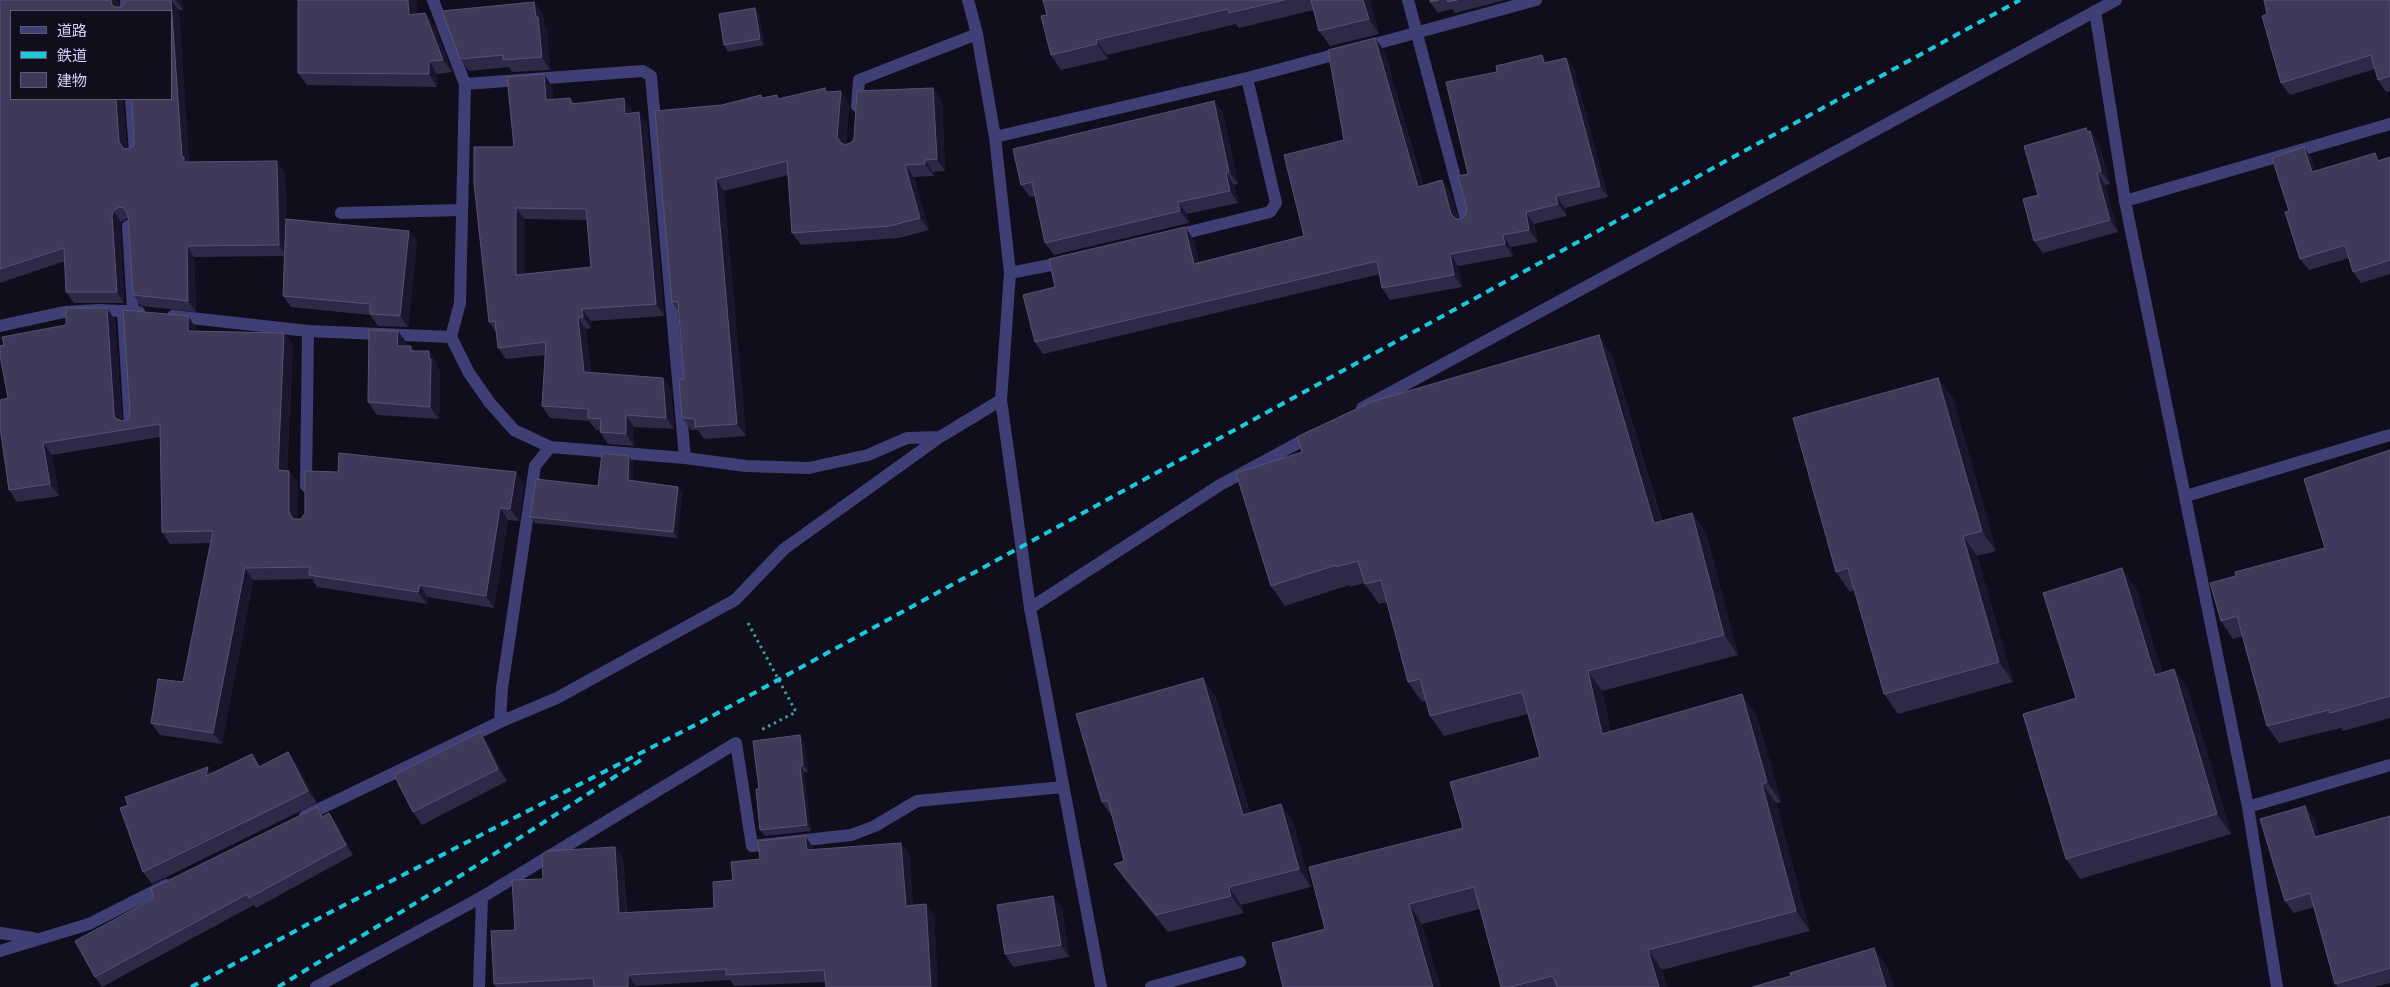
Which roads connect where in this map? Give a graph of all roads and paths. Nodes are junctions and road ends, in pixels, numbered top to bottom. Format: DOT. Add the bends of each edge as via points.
graph roads {
  1 [pos="433,0"];
  2 [pos="968,0"];
  3 [pos="1408,0"];
  4 [pos="1536,0"];
  5 [pos="2116,0"];
  6 [pos="2095,11"];
  7 [pos="977,34"];
  8 [pos="1416,34"];
  9 [pos="1247,78"];
  10 [pos="465,84"];
  11 [pos="132,100"];
  12 [pos="856,119"];
  13 [pos="2390,124"];
  14 [pos="995,137"];
  15 [pos="135,152"];
  16 [pos="2125,202"];
  17 [pos="462,210"];
  18 [pos="341,212"];
  19 [pos="1467,223"];
  20 [pos="128,226"];
  21 [pos="1156,240"];
  22 [pos="1081,258"];
  23 [pos="1010,273"];
  24 [pos="128,311"];
  25 [pos="0,326"];
  26 [pos="308,330"];
  27 [pos="451,337"];
  28 [pos="1002,400"];
  29 [pos="1351,414"];
  30 [pos="130,425"];
  31 [pos="1325,428"];
  32 [pos="2390,436"];
  33 [pos="940,437"];
  34 [pos="550,447"];
  35 [pos="685,458"];
  36 [pos="306,495"];
  37 [pos="2186,496"];
  38 [pos="735,600"];
  39 [pos="1030,608"];
  40 [pos="500,722"];
  41 [pos="736,743"];
  42 [pos="2390,765"];
  43 [pos="1063,787"];
  44 [pos="2248,807"];
  45 [pos="289,824"];
  46 [pos="174,882"];
  47 [pos="482,897"];
  48 [pos="0,934"];
  49 [pos="38,939"];
  50 [pos="0,951"];
  51 [pos="1240,962"];
  52 [pos="316,987"];
  53 [pos="478,987"];
  54 [pos="1101,987"];
  55 [pos="1151,987"];
  56 [pos="2277,987"];
  1 -- 10 [label="street"];
  2 -- 7 [label="street"];
  3 -- 8 [label="street"];
  4 -- 8 [label="street"];
  5 -- 6 [label="street"];
  6 -- 16 [label="street"];
  6 -- 29 [label="street"];
  7 -- 12 [label="street" via="860,80"];
  7 -- 14 [label="street"];
  8 -- 9 [label="street"];
  8 -- 19 [label="street"];
  9 -- 14 [label="street"];
  9 -- 21 [label="street" via="1276,203 1270,212"];
  10 -- 17 [label="street"];
  10 -- 35 [label="street" via="643,71 651,76"];
  11 -- 15 [label="street"];
  13 -- 16 [label="street"];
  14 -- 23 [label="street"];
  16 -- 37 [label="street"];
  17 -- 18 [label="street"];
  17 -- 27 [label="street" via="460,302"];
  20 -- 24 [label="street"];
  22 -- 23 [label="street"];
  23 -- 28 [label="street"];
  24 -- 25 [label="street" via="64,312"];
  24 -- 26 [label="street"];
  24 -- 30 [label="street"];
  26 -- 27 [label="street"];
  26 -- 36 [label="street"];
  27 -- 34 [label="street" via="469,374 514,430"];
  28 -- 33 [label="street"];
  28 -- 39 [label="street"];
  31 -- 39 [label="street" via="1220,485"];
  32 -- 37 [label="street"];
  33 -- 35 [label="street" via="907,438 868,455 809,468 746,466"];
  33 -- 38 [label="street" via="784,549"];
  34 -- 35 [label="street"];
  34 -- 40 [label="street" via="535,466 502,688"];
  37 -- 44 [label="street"];
  38 -- 40 [label="street" via="557,698"];
  38 -- 41 [label="path" via="796,712"];
  39 -- 43 [label="street"];
  40 -- 45 [label="street"];
  41 -- 43 [label="street" via="752,846 851,836 917,801"];
  41 -- 47 [label="street"];
  42 -- 44 [label="street"];
  43 -- 54 [label="street"];
  44 -- 56 [label="street"];
  46 -- 49 [label="street" via="89,924"];
  47 -- 52 [label="street"];
  47 -- 53 [label="street"];
  48 -- 49 [label="street"];
  49 -- 50 [label="street"];
  51 -- 55 [label="street"];
}
